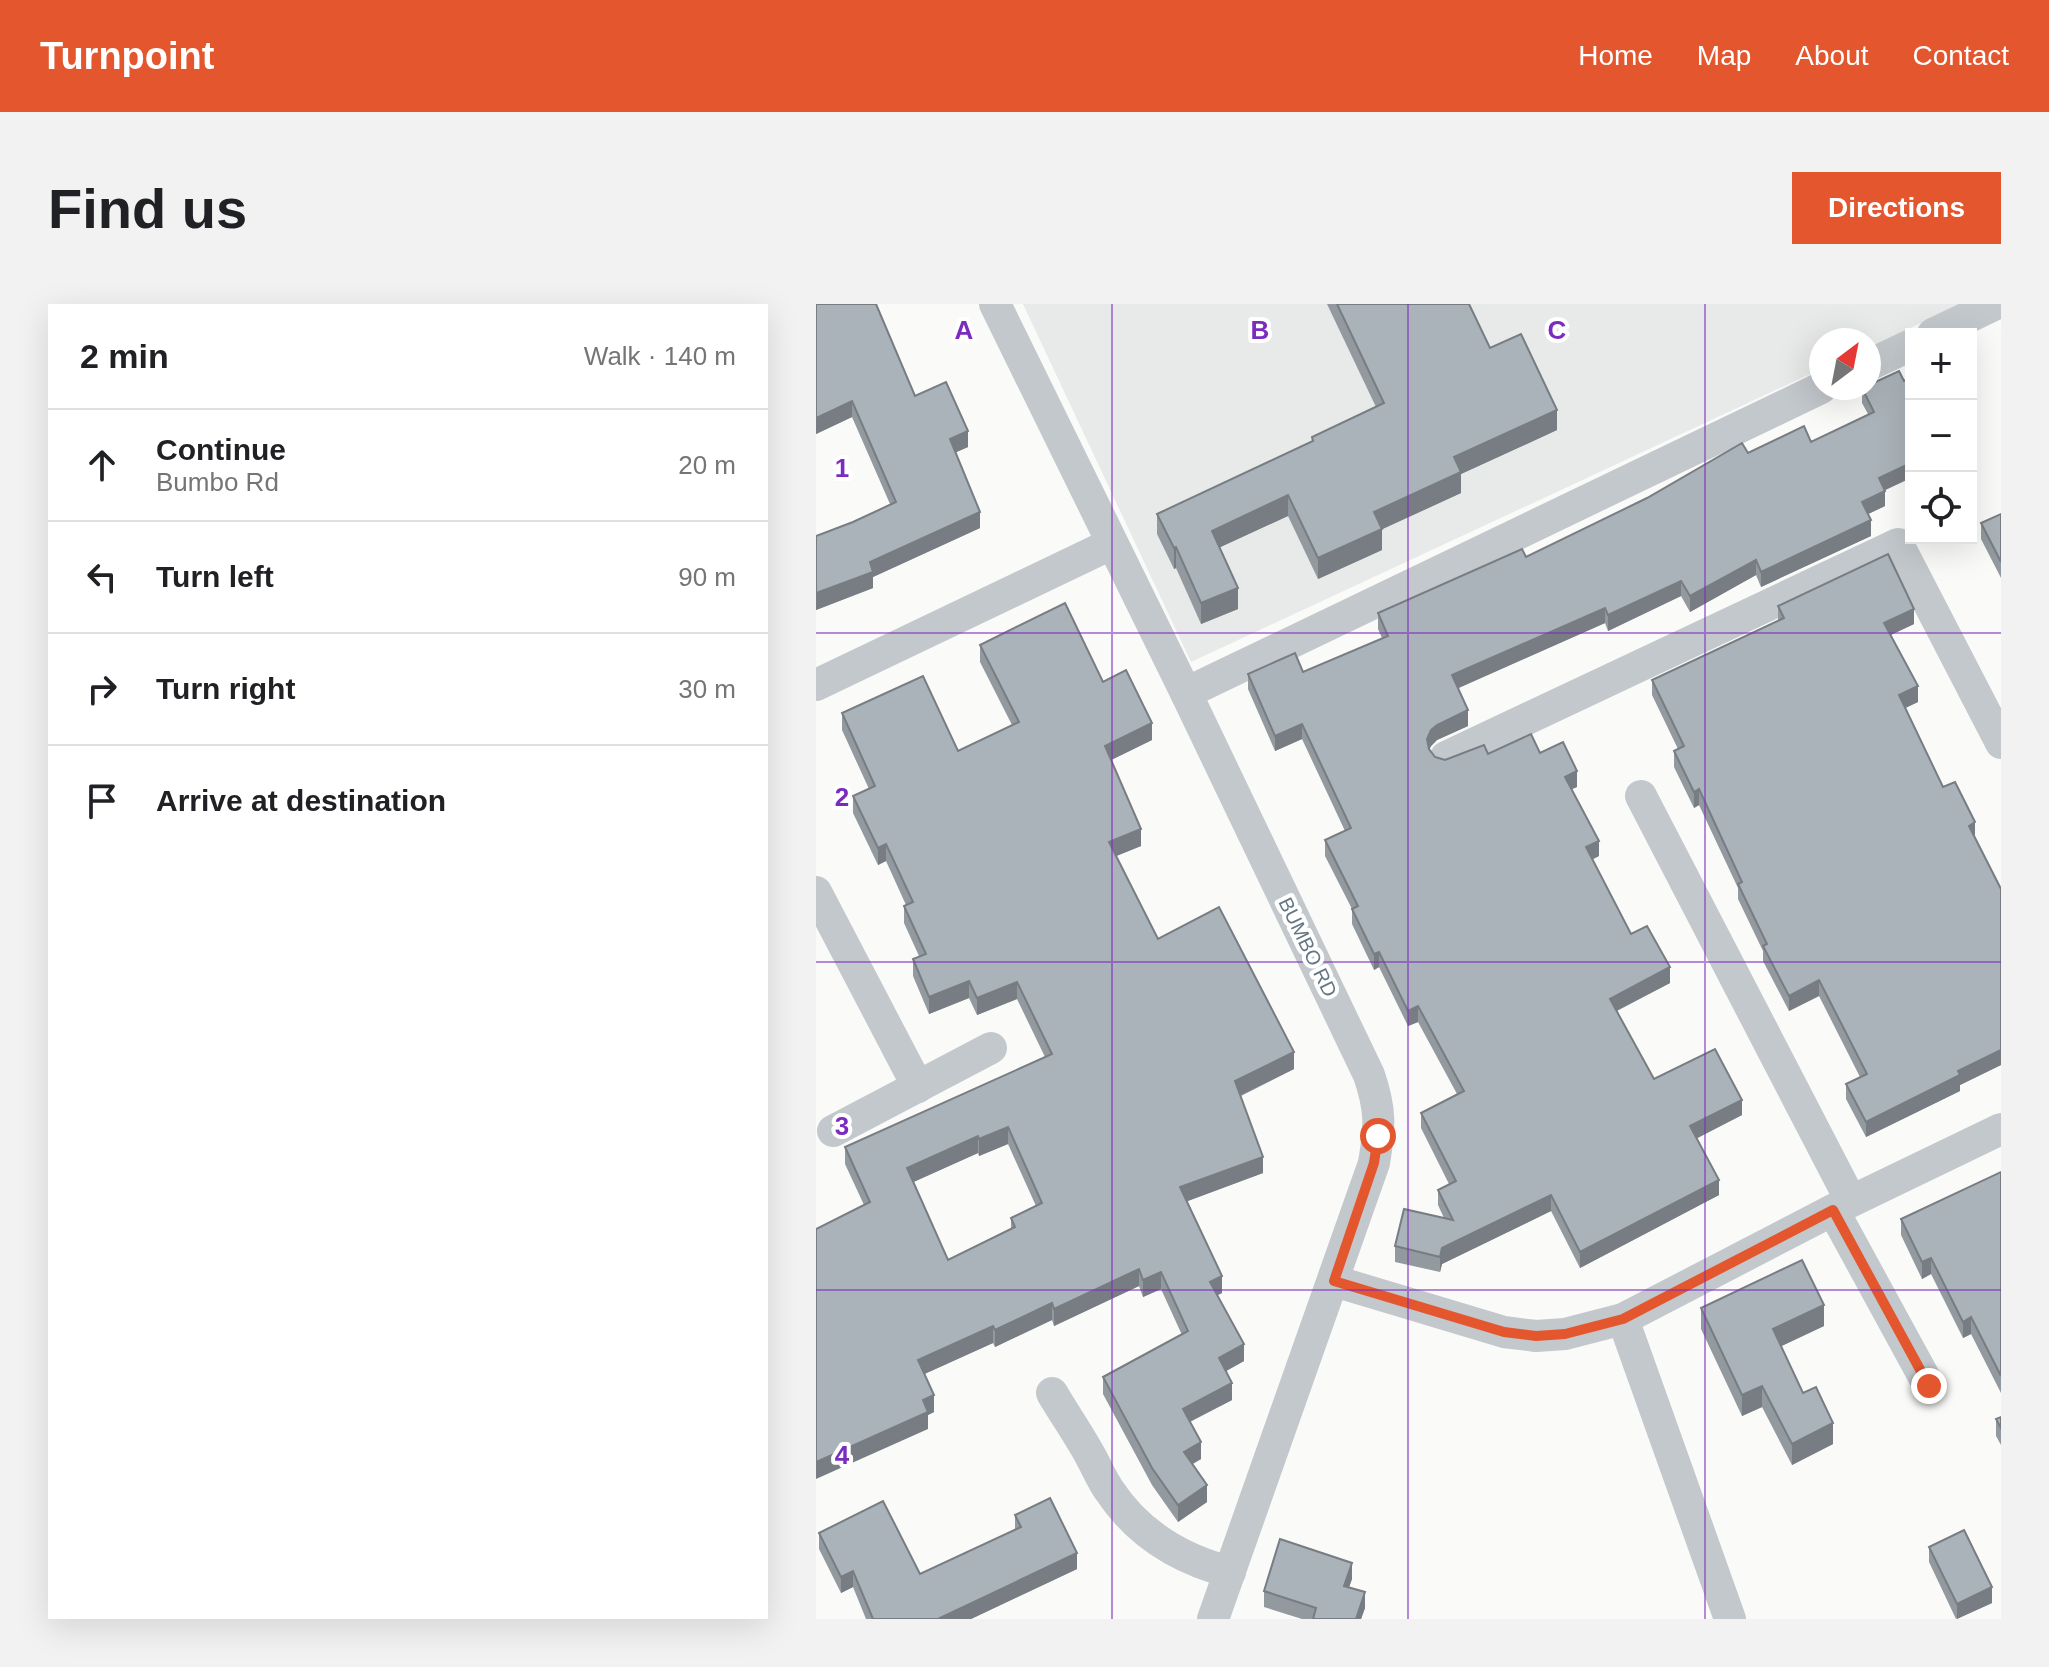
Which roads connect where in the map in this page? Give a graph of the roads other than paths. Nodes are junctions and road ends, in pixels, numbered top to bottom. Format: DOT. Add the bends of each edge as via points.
graph roads {
  1 [pos="995,304"];
  2 [pos="1996,304"];
  3 [pos="1946,328"];
  4 [pos="1905,348"];
  5 [pos="1881,359"];
  6 [pos="1809,394"];
  7 [pos="1111,544"];
  8 [pos="816,685"];
  9 [pos="1186,693"];
  10 [pos="2001,743"];
  11 [pos="1446,757"];
  12 [pos="1641,796"];
  13 [pos="816,892"];
  14 [pos="991,1048"];
  15 [pos="918,1087"];
  16 [pos="2001,1129"];
  17 [pos="833,1131"];
  18 [pos="1842,1205"];
  19 [pos="1334,1281"];
  20 [pos="1623,1319"];
  21 [pos="1929,1386"];
  22 [pos="1052,1393"];
  23 [pos="1230,1572"];
  24 [pos="1213,1619"];
  25 [pos="1730,1619"];
  1 -- 7 [label="street, BUMBO RD"];
  2 -- 3 [label="street"];
  4 -- 5 [label="street"];
  6 -- 9 [label="street"];
  7 -- 8 [label="street"];
  7 -- 9 [label="street, BUMBO RD"];
  9 -- 19 [label="street, BUMBO RD" via="1379,1103 1374,1163"];
  10 -- 11 [label="street" via="1898,544"];
  12 -- 18 [label="street"];
  13 -- 15 [label="street"];
  14 -- 15 [label="street"];
  15 -- 17 [label="street"];
  16 -- 18 [label="street"];
  18 -- 20 [label="street"];
  18 -- 21 [label="street"];
  19 -- 20 [label="street" via="1504,1332 1565,1334"];
  19 -- 23 [label="street, BUMBO RD"];
  20 -- 25 [label="street"];
  22 -- 23 [label="street" via="1131,1519 1164,1547"];
  23 -- 24 [label="street, BUMBO RD"];
}
